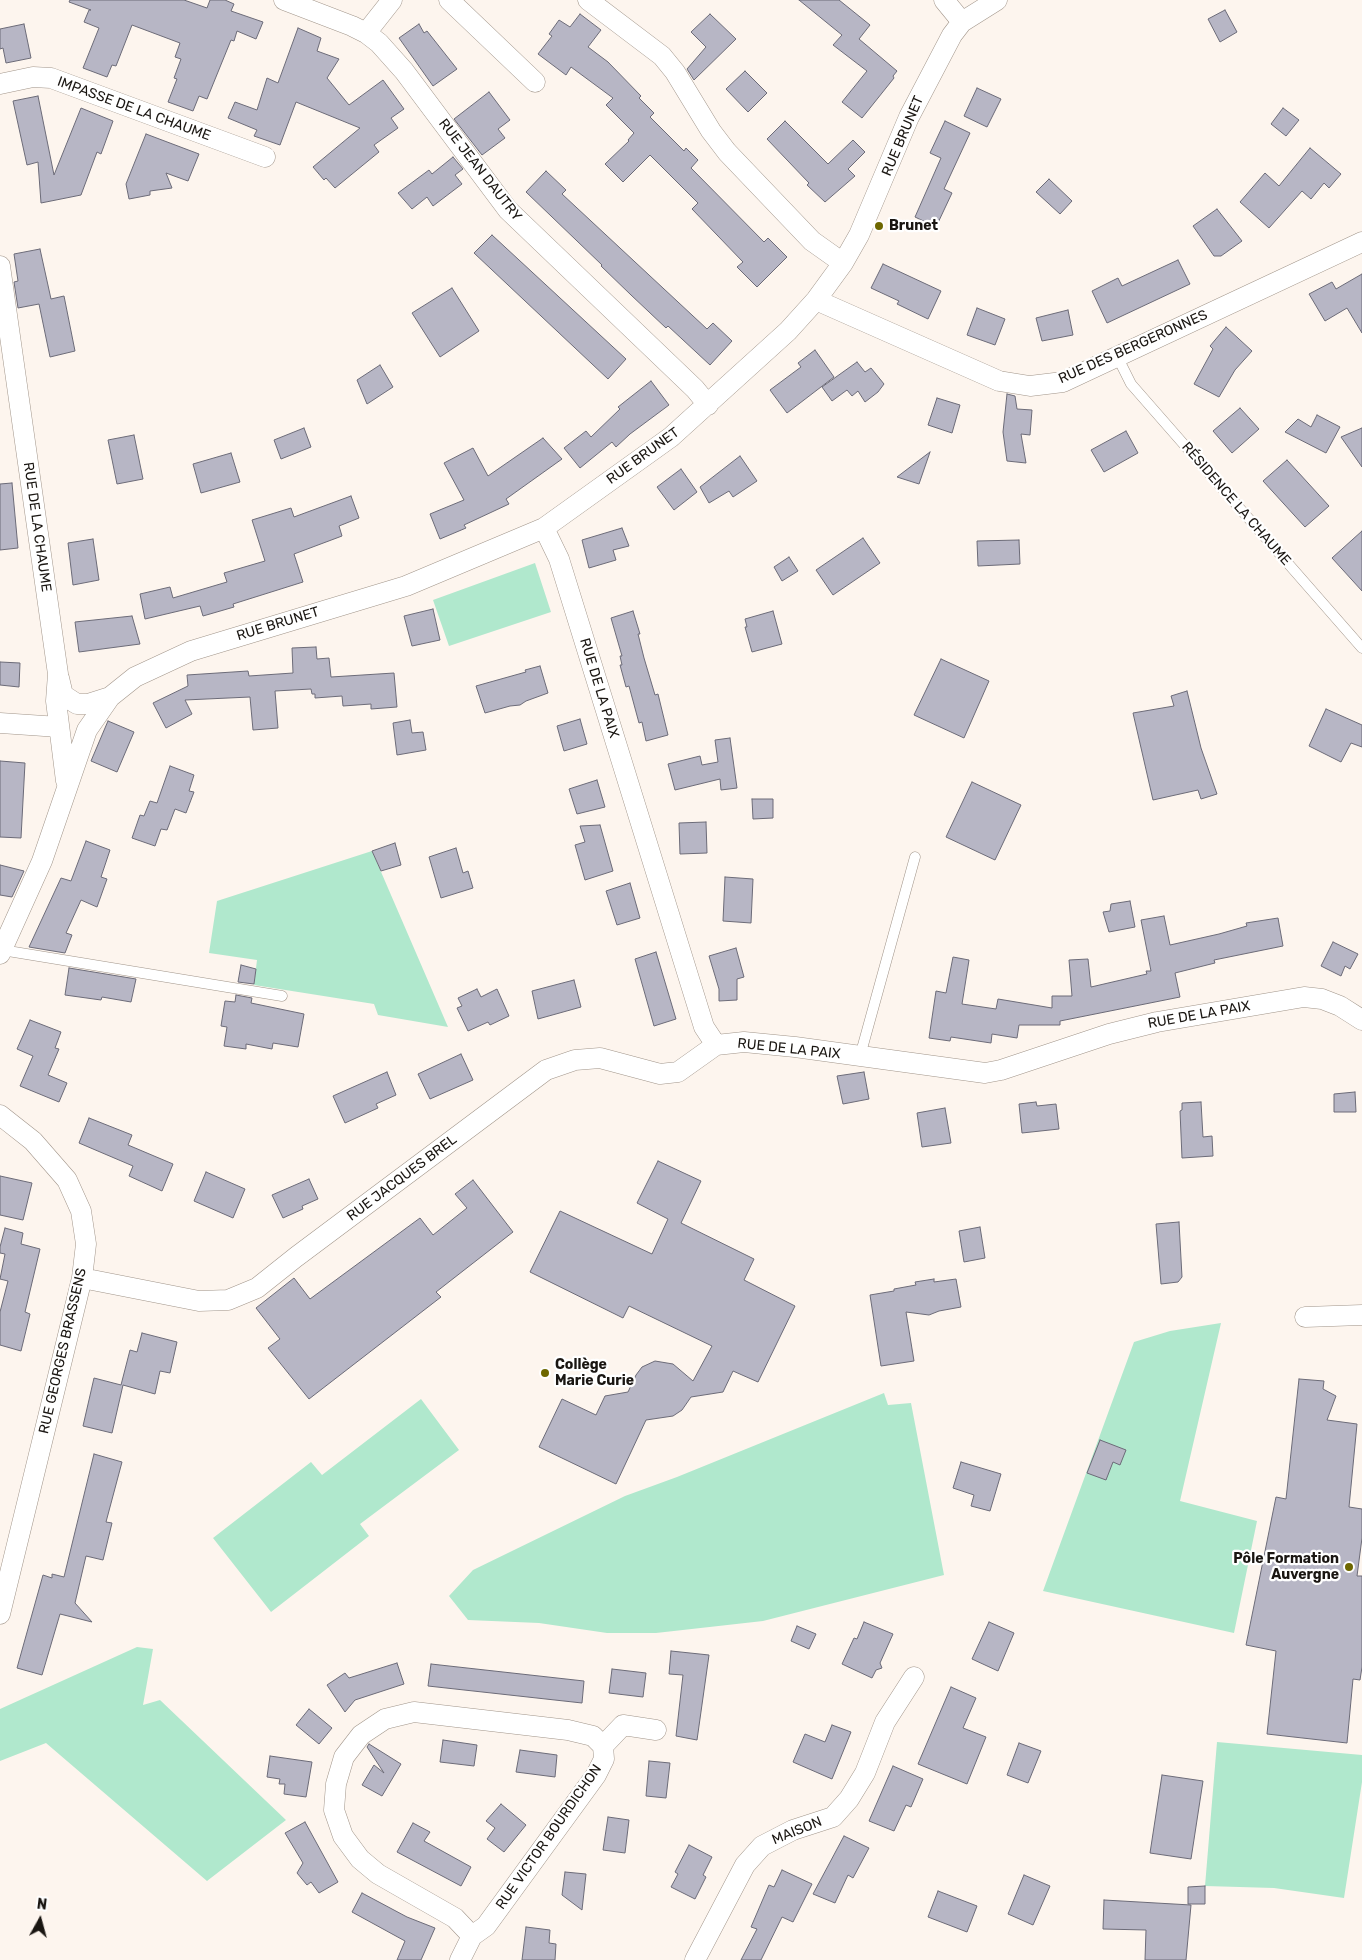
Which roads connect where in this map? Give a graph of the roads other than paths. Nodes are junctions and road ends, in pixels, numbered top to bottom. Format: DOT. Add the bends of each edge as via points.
graph roads {
  1 [pos="284,0"];
  2 [pos="392,0"];
  3 [pos="450,0"];
  4 [pos="588,0"];
  5 [pos="944,0"];
  6 [pos="997,0"];
  7 [pos="962,22"];
  8 [pos="366,33"];
  9 [pos="535,82"];
  10 [pos="0,84"];
  11 [pos="265,157"];
  12 [pos="1362,242"];
  13 [pos="843,263"];
  14 [pos="0,266"];
  15 [pos="816,300"];
  16 [pos="1117,356"];
  17 [pos="708,405"];
  18 [pos="544,528"];
  19 [pos="1362,648"];
  20 [pos="58,674"];
  21 [pos="110,697"];
  22 [pos="0,724"];
  23 [pos="59,727"];
  24 [pos="67,788"];
  25 [pos="915,858"];
  26 [pos="1,952"];
  27 [pos="282,996"];
  28 [pos="1362,1020"];
  29 [pos="716,1045"];
  30 [pos="860,1056"];
  31 [pos="0,1115"];
  32 [pos="82,1278"];
  33 [pos="1362,1315"];
  34 [pos="1305,1316"];
  35 [pos="0,1614"];
  36 [pos="914,1677"];
  37 [pos="656,1730"];
  38 [pos="603,1746"];
  39 [pos="472,1936"];
  40 [pos="460,1960"];
  41 [pos="695,1960"];
  1 -- 8 [label="street, RUE JEAN DAUTRY"];
  2 -- 8 [label="street"];
  3 -- 9 [label="street"];
  4 -- 13 [label="street" via="662,56 727,152 812,241"];
  5 -- 7 [label="street"];
  6 -- 7 [label="street, RUE BRUNET"];
  7 -- 13 [label="street, RUE BRUNET" via="921,93 859,235"];
  8 -- 17 [label="street, RUE JEAN DAUTRY" via="404,70 508,210"];
  10 -- 11 [label="street, IMPASSE DE LA CHAUME" via="33,77 51,78"];
  12 -- 16 [label="street, RUE DES BERGERONNES"];
  13 -- 15 [label="street, RUE BRUNET"];
  14 -- 20 [label="street, RUE DE LA CHAUME"];
  15 -- 16 [label="street, RUE DES BERGERONNES" via="999,381 1030,386 1063,382"];
  15 -- 17 [label="street, RUE BRUNET" via="788,331"];
  16 -- 19 [label="lane, RÉSIDENCE LA CHAUME" via="1130,384"];
  17 -- 18 [label="street, RUE BRUNET" via="671,437"];
  18 -- 21 [label="street, RUE BRUNET" via="406,586 191,651 135,677"];
  18 -- 29 [label="street, RUE DE LA PAIX" via="559,559 704,1026"];
  20 -- 21 [label="street" via="64,696 77,704"];
  20 -- 23 [label="street, RUE DE LA CHAUME" via="56,701"];
  21 -- 24 [label="street, RUE DE LA CHAUME" via="87,730"];
  22 -- 23 [label="street"];
  23 -- 24 [label="street, RUE DE LA CHAUME"];
  24 -- 26 [label="street, RUE DE LA CHAUME" via="42,861"];
  25 -- 30 [label="lane"];
  26 -- 27 [label="lane"];
  28 -- 30 [label="street, RUE DE LA PAIX" via="1340,1006 1304,997 1157,1022 985,1073"];
  29 -- 30 [label="street, RUE DE LA PAIX" via="744,1042"];
  29 -- 32 [label="street, RUE JACQUES BREL" via="678,1072 660,1074 600,1058 575,1060 546,1070 257,1288 228,1300 199,1301"];
  31 -- 32 [label="street, RUE GEORGES BRASSENS" via="33,1141 67,1180 81,1211 86,1244"];
  32 -- 35 [label="street, RUE GEORGES BRASSENS"];
  33 -- 34 [label="street"];
  36 -- 41 [label="street, MAISON" via="885,1722 865,1773 849,1799 833,1817 792,1830 762,1846 745,1865"];
  37 -- 38 [label="street" via="623,1725"];
  38 -- 39 [label="street, RUE VICTOR BOURDICHON" via="604,1759 596,1775 486,1926"];
  38 -- 39 [label="street, RUE VICTOR BOURDICHON" via="593,1736 568,1730 414,1712 385,1719 361,1735 344,1757 336,1784 334,1810 343,1836 360,1859 378,1874 455,1918"];
  39 -- 40 [label="street, RUE VICTOR BOURDICHON"];
}
